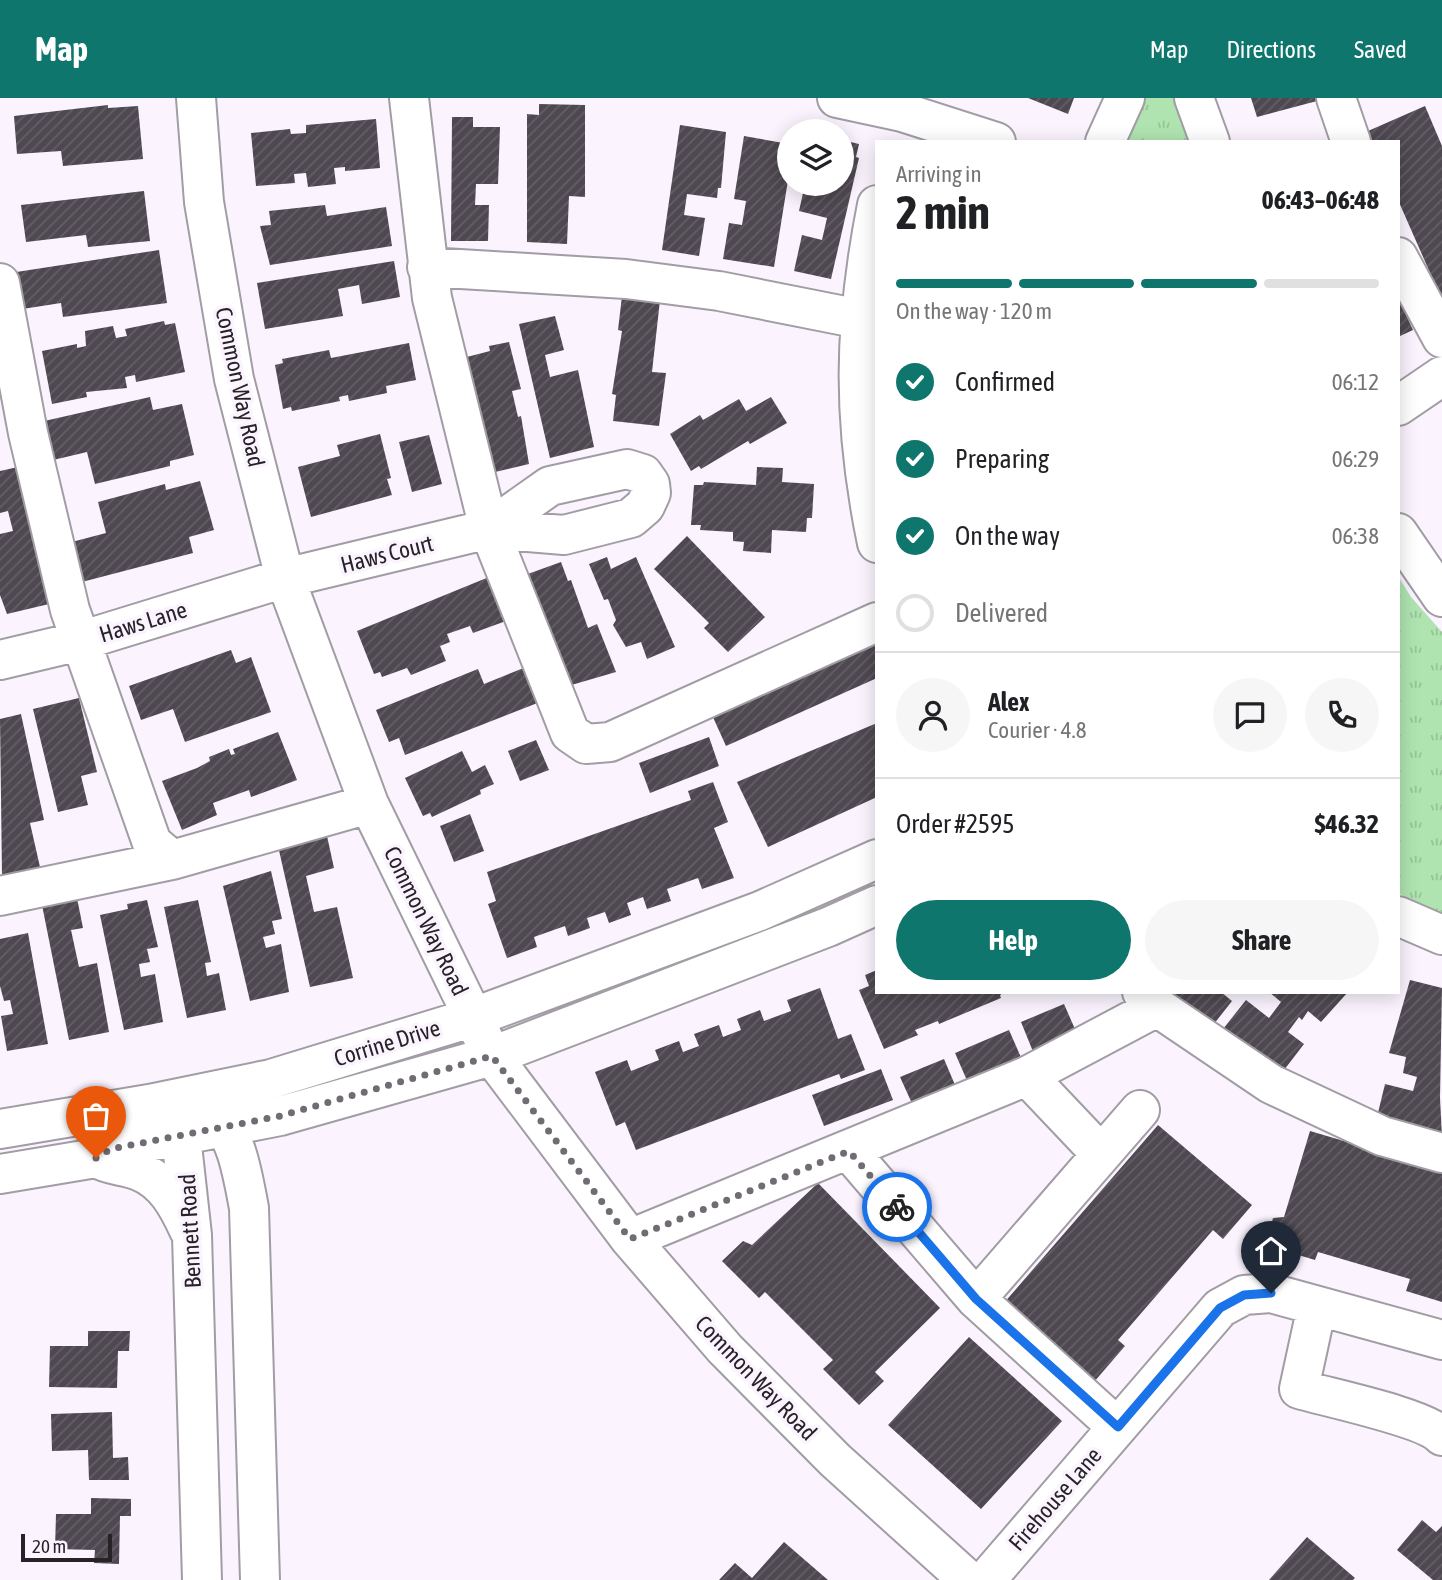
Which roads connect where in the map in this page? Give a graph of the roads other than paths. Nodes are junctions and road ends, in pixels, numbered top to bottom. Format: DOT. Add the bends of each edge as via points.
graph roads {
  1 [pos="196,98"];
  2 [pos="409,98"];
  3 [pos="837,98"];
  4 [pos="1125,98"];
  5 [pos="1194,98"];
  6 [pos="1336,98"];
  7 [pos="900,117"];
  8 [pos="988,140"];
  9 [pos="1106,140"];
  10 [pos="1209,140"];
  11 [pos="1350,140"];
  12 [pos="875,218"];
  13 [pos="1400,261"];
  14 [pos="427,267"];
  15 [pos="0,283"];
  16 [pos="860,319"];
  17 [pos="1442,338"];
  18 [pos="1442,376"];
  19 [pos="1400,405"];
  20 [pos="14,437"];
  21 [pos="489,529"];
  22 [pos="875,533"];
  23 [pos="1400,536"];
  24 [pos="285,578"];
  25 [pos="1442,597"];
  26 [pos="875,623"];
  27 [pos="80,641"];
  28 [pos="0,660"];
  29 [pos="369,804"];
  30 [pos="172,860"];
  31 [pos="875,860"];
  32 [pos="0,896"];
  33 [pos="875,906"];
  34 [pos="1400,917"];
  35 [pos="1442,935"];
  36 [pos="1150,1000"];
  37 [pos="474,1017"];
  38 [pos="492,1056"];
  39 [pos="1027,1076"];
  40 [pos="199,1093"];
  41 [pos="1140,1110"];
  42 [pos="228,1127"];
  43 [pos="0,1129"];
  44 [pos="181,1136"];
  45 [pos="849,1151"];
  46 [pos="1100,1153"];
  47 [pos="1442,1153"];
  48 [pos="96,1158"];
  49 [pos="0,1174"];
  50 [pos="192,1235"];
  51 [pos="630,1239"];
  52 [pos="976,1299"];
  53 [pos="1317,1306"];
  54 [pos="1442,1340"];
  55 [pos="1118,1427"];
  56 [pos="1442,1436"];
  57 [pos="202,1580"];
  58 [pos="260,1580"];
  59 [pos="968,1580"];
  60 [pos="986,1580"];
  1 -- 24 [label="street, Common Way Road" via="204,202 234,379"];
  2 -- 14 [label="street"];
  3 -- 7 [label="street"];
  4 -- 9 [label="street"];
  5 -- 10 [label="street"];
  6 -- 11 [label="street"];
  7 -- 8 [label="street"];
  12 -- 16 [label="street"];
  13 -- 17 [label="street"];
  14 -- 16 [label="street" via="626,279 719,291"];
  14 -- 21 [label="street"];
  15 -- 20 [label="street"];
  16 -- 22 [label="street" via="857,401 863,476"];
  18 -- 19 [label="street"];
  20 -- 27 [label="street"];
  21 -- 24 [label="street, Haws Court"];
  21 -- 26 [label="street" via="566,726 586,744 610,742"];
  23 -- 25 [label="street"];
  24 -- 27 [label="street, Haws Lane"];
  24 -- 29 [label="street, Common Way Road"];
  27 -- 28 [label="street, Haws Lane"];
  27 -- 30 [label="street" via="152,843"];
  29 -- 30 [label="street"];
  29 -- 37 [label="street, Common Way Road"];
  30 -- 32 [label="street"];
  31 -- 37 [label="street, Corrine Drive" via="760,911"];
  33 -- 38 [label="street, Corrine Drive"];
  34 -- 35 [label="street"];
  36 -- 39 [label="street"];
  36 -- 47 [label="street" via="1271,1084 1382,1136"];
  37 -- 38 [label="street, Common Way Road"];
  37 -- 40 [label="street, Corrine Drive" via="271,1079"];
  38 -- 42 [label="street, Corrine Drive"];
  38 -- 51 [label="street, Common Way Road"];
  39 -- 45 [label="street"];
  39 -- 46 [label="street"];
  40 -- 42 [label="street"];
  40 -- 43 [label="street, Corrine Drive"];
  40 -- 44 [label="street, Bennett Road"];
  41 -- 46 [label="street"];
  42 -- 44 [label="street, Corrine Drive"];
  42 -- 58 [label="street" via="244,1177 252,1240"];
  44 -- 48 [label="street, Corrine Drive" via="111,1149"];
  44 -- 50 [label="street, Bennett Road"];
  45 -- 51 [label="street"];
  45 -- 52 [label="street"];
  46 -- 52 [label="street"];
  48 -- 49 [label="street, Corrine Drive"];
  48 -- 50 [label="street, Corrine Drive" via="154,1179 167,1191"];
  50 -- 57 [label="street, Bennett Road"];
  51 -- 59 [label="street, Common Way Road" via="724,1349 835,1460"];
  52 -- 55 [label="street"];
  53 -- 54 [label="street, Firehouse Lane"];
  53 -- 55 [label="street, Firehouse Lane" via="1271,1293 1244,1295 1220,1308"];
  53 -- 56 [label="street" via="1299,1390 1436,1429"];
  55 -- 60 [label="street, Firehouse Lane"];
}
